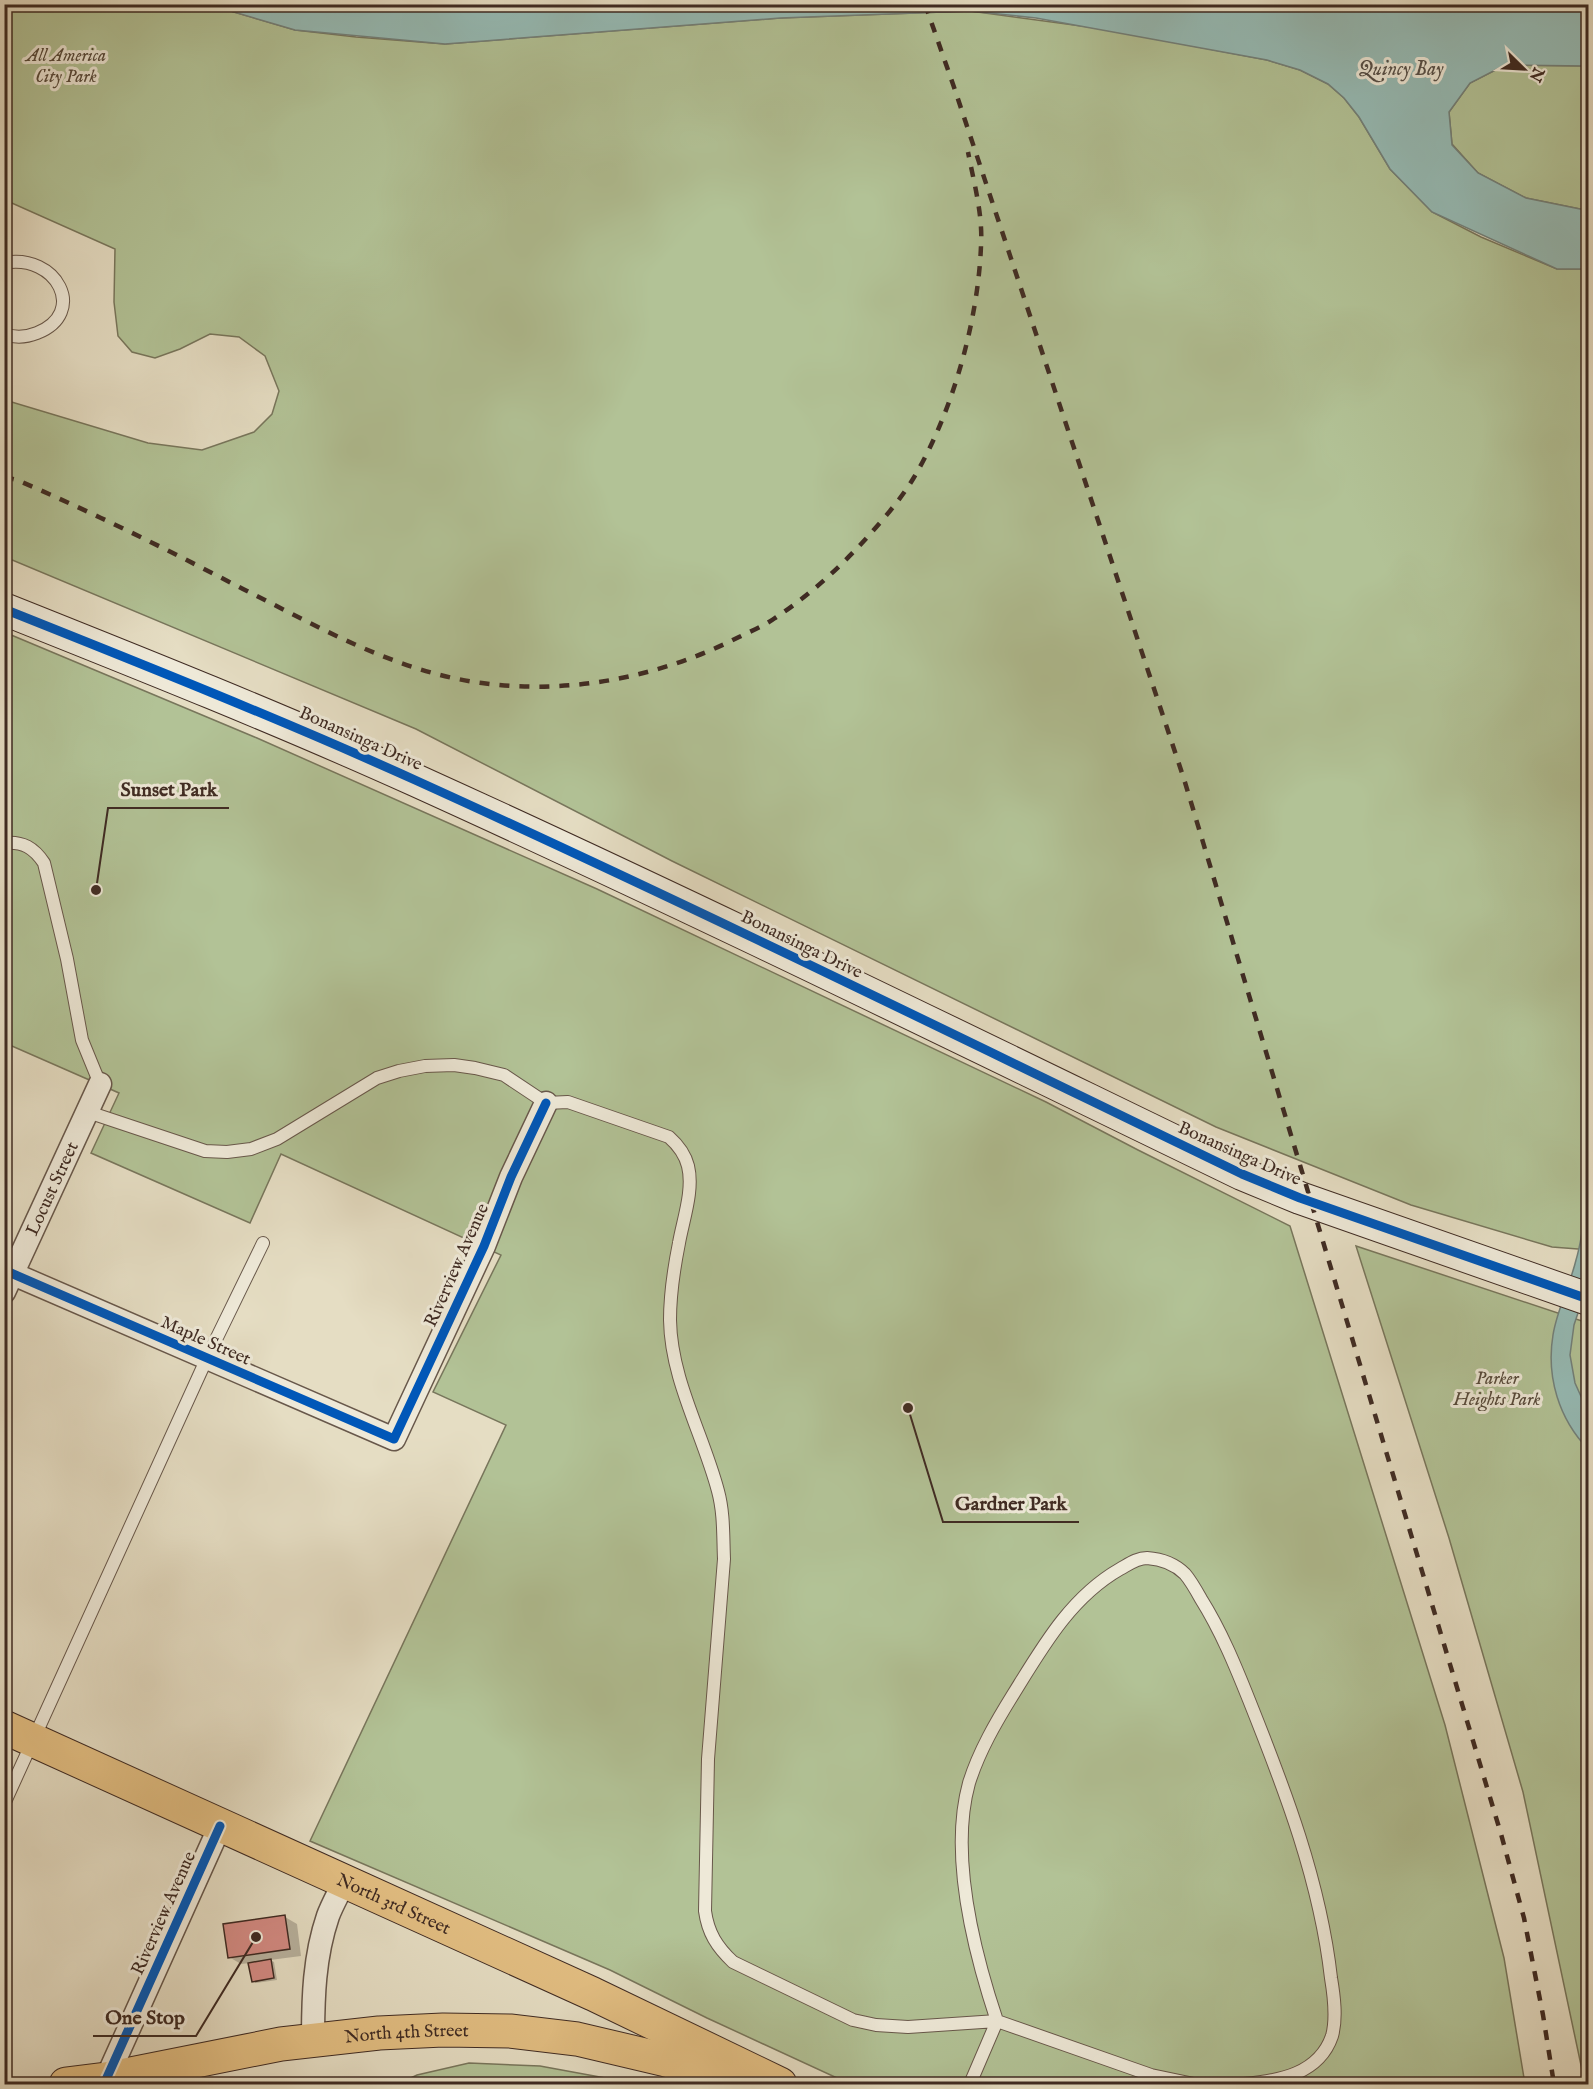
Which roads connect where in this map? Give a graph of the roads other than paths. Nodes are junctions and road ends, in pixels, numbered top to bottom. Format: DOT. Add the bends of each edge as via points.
graph roads {
  1 [pos="4,263"];
  2 [pos="4,334"];
  3 [pos="4,609"];
  4 [pos="4,843"];
  5 [pos="100,1084"];
  6 [pos="546,1103"];
  7 [pos="88,1112"];
  8 [pos="263,1242"];
  9 [pos="7,1279"];
  10 [pos="1588,1299"];
  11 [pos="207,1358"];
  12 [pos="394,1439"];
  13 [pos="19,1734"];
  14 [pos="4,1804"];
  15 [pos="220,1826"];
  16 [pos="344,1882"];
  17 [pos="997,2021"];
  18 [pos="313,2041"];
  19 [pos="105,2082"];
  20 [pos="66,2085"];
  21 [pos="744,2085"];
  22 [pos="780,2085"];
  23 [pos="970,2085"];
  24 [pos="1216,2085"];
  25 [pos="1244,2085"];
  1 -- 2 [label="lane" via="30,262 42,268 59,286 63,304 55,323 47,329 22,337"];
  3 -- 10 [label="street, Bonansinga Drive" via="255,710 423,784 652,889 1242,1174"];
  4 -- 5 [label="lane" via="27,845 44,863 82,1040"];
  5 -- 7 [label="street, Locust Street"];
  6 -- 7 [label="lane" via="504,1075 454,1065 425,1066 377,1078 277,1139 251,1149 227,1152 205,1150"];
  6 -- 12 [label="street, Riverview Avenue"];
  6 -- 17 [label="lane" via="568,1102 669,1137 685,1156 689,1169 689,1192 676,1256 670,1318 672,1342 681,1384 718,1491 723,1520 724,1559 706,1803 705,1911 712,1937 739,1965 853,2020 908,2027"];
  7 -- 9 [label="street, Locust Street"];
  8 -- 11 [label="lane"];
  9 -- 11 [label="street, Maple Street"];
  11 -- 12 [label="street, Maple Street"];
  11 -- 13 [label="lane"];
  13 -- 14 [label="lane"];
  13 -- 15 [label="highway, North 3rd Street"];
  15 -- 16 [label="highway, North 3rd Street"];
  15 -- 19 [label="street, Riverview Avenue"];
  16 -- 18 [label="street" via="328,1915 315,1970"];
  16 -- 22 [label="highway, North 3rd Street" via="593,1994"];
  17 -- 23 [label="lane"];
  17 -- 24 [label="lane" via="1151,2075"];
  17 -- 25 [label="lane" via="972,1934 961,1851 969,1784 998,1720 1070,1609 1128,1564 1141,1559 1164,1561 1186,1576 1230,1651 1299,1835 1328,1944 1335,2021 1324,2052 1303,2072"];
  18 -- 19 [label="highway, North 4th Street" via="281,2043"];
  18 -- 21 [label="highway, North 4th Street" via="380,2033 510,2031 588,2041"];
  19 -- 20 [label="highway, North 4th Street"];
}
